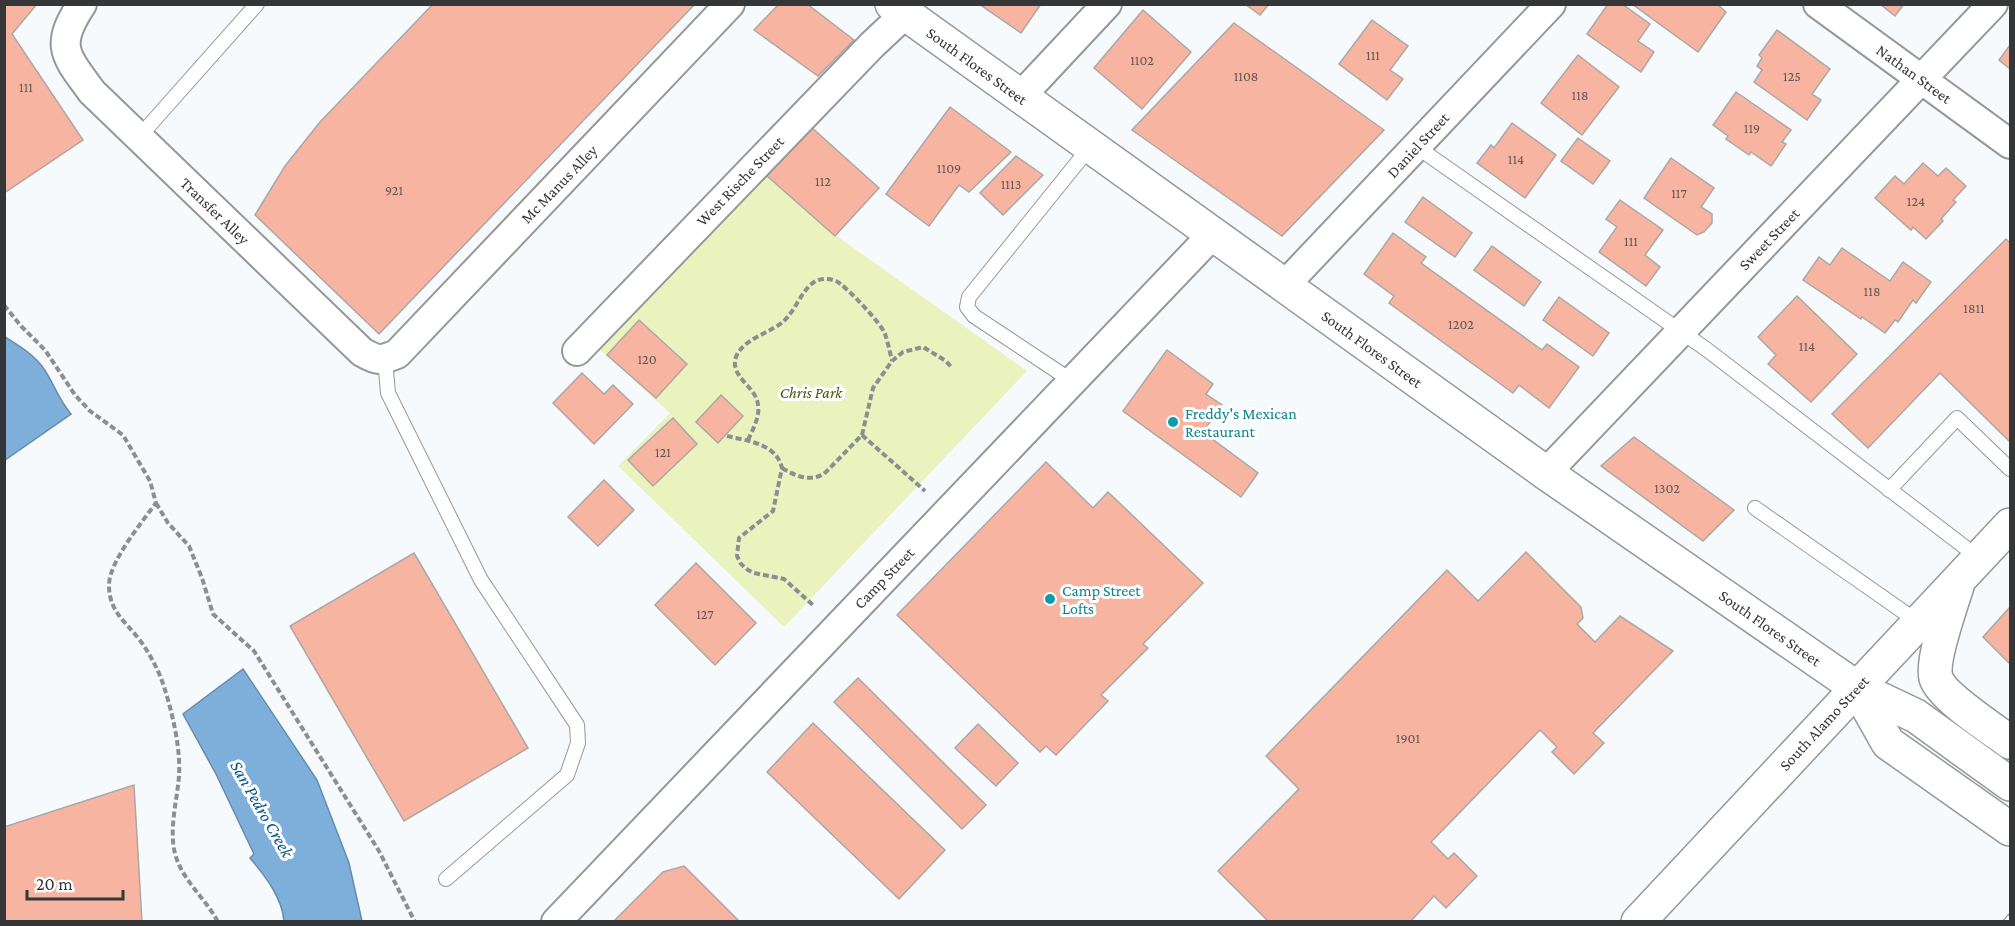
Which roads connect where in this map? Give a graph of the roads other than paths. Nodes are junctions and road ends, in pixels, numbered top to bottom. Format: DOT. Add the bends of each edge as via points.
graph roads {
  1 [pos="82,4"];
  2 [pos="257,4"];
  3 [pos="730,4"];
  4 [pos="1107,4"];
  5 [pos="1551,4"];
  6 [pos="1818,4"];
  7 [pos="1993,4"];
  8 [pos="898,9"];
  9 [pos="1922,80"];
  10 [pos="1020,97"];
  11 [pos="139,137"];
  12 [pos="2010,144"];
  13 [pos="1090,147"];
  14 [pos="1417,147"];
  15 [pos="1213,234"];
  16 [pos="1284,286"];
  17 [pos="1681,332"];
  18 [pos="577,351"];
  19 [pos="385,359"];
  20 [pos="1072,381"];
  21 [pos="2010,469"];
  22 [pos="1546,473"];
  23 [pos="1889,490"];
  24 [pos="1755,508"];
  25 [pos="2010,525"];
  26 [pos="1969,570"];
  27 [pos="1918,622"];
  28 [pos="1857,688"];
  29 [pos="2010,742"];
  30 [pos="2010,784"];
  31 [pos="2010,829"];
  32 [pos="446,879"];
  33 [pos="556,921"];
  34 [pos="1638,921"];
  1 -- 11 [label="street, Transfer Alley" via="64,42 72,64 92,92"];
  2 -- 11 [label="lane"];
  3 -- 19 [label="street, Mc Manus Alley" via="397,354"];
  4 -- 10 [label="street"];
  5 -- 14 [label="street, Daniel Street"];
  6 -- 9 [label="street, Nathan Street"];
  7 -- 9 [label="street, Sweet Street"];
  8 -- 10 [label="main road, South Flores Street"];
  8 -- 18 [label="street, West Rische Street" via="872,45"];
  9 -- 12 [label="street, Nathan Street"];
  9 -- 17 [label="street, Sweet Street"];
  10 -- 13 [label="main road, South Flores Street"];
  11 -- 19 [label="street, Transfer Alley" via="362,352 376,360"];
  13 -- 15 [label="main road, South Flores Street"];
  13 -- 20 [label="lane" via="969,297 967,307 974,316"];
  14 -- 16 [label="street, Daniel Street"];
  14 -- 17 [label="lane"];
  15 -- 16 [label="main road, South Flores Street"];
  15 -- 20 [label="street, Camp Street"];
  16 -- 22 [label="main road, South Flores Street"];
  17 -- 22 [label="street, Sweet Street"];
  17 -- 23 [label="lane"];
  19 -- 32 [label="lane" via="388,393 482,580 577,725 578,743 567,775"];
  20 -- 33 [label="street, Camp Street"];
  21 -- 23 [label="lane" via="1957,418"];
  22 -- 28 [label="main road, South Flores Street"];
  23 -- 26 [label="lane"];
  24 -- 27 [label="lane"];
  25 -- 26 [label="main road, South Alamo Street"];
  26 -- 27 [label="main road, South Alamo Street"];
  26 -- 29 [label="main road" via="1941,642 1936,679 1962,707"];
  27 -- 28 [label="main road, South Alamo Street"];
  28 -- 30 [label="main road, South Flores Street" via="1916,716"];
  28 -- 31 [label="main road, South Flores Street" via="1888,742"];
  28 -- 34 [label="main road, South Alamo Street"];
}
